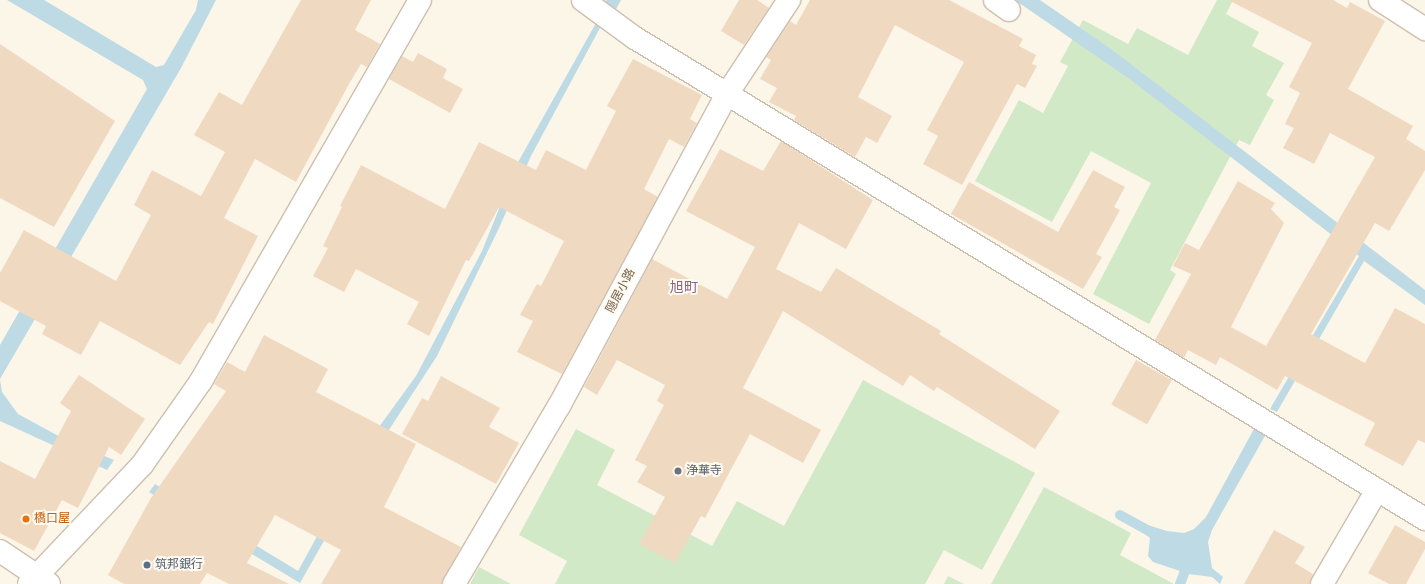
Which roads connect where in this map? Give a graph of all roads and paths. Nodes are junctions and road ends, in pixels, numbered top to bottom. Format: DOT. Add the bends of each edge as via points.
graph roads {
  1 [pos="420,0"];
  2 [pos="583,0"];
  3 [pos="789,0"];
  4 [pos="1380,0"];
  5 [pos="1425,29"];
  6 [pos="727,94"];
  7 [pos="1377,490"];
  8 [pos="1425,519"];
  9 [pos="0,551"];
  10 [pos="38,582"];
  11 [pos="454,584"];
  12 [pos="1322,584"];
  1 -- 10 [label="street" via="201,381 142,465"];
  2 -- 6 [label="street" via="635,38"];
  3 -- 6 [label="street, 隠居小路"];
  4 -- 5 [label="street"];
  6 -- 7 [label="street"];
  6 -- 11 [label="street, 隠居小路" via="559,406"];
  7 -- 8 [label="street"];
  7 -- 12 [label="street"];
  9 -- 10 [label="street"];
}
